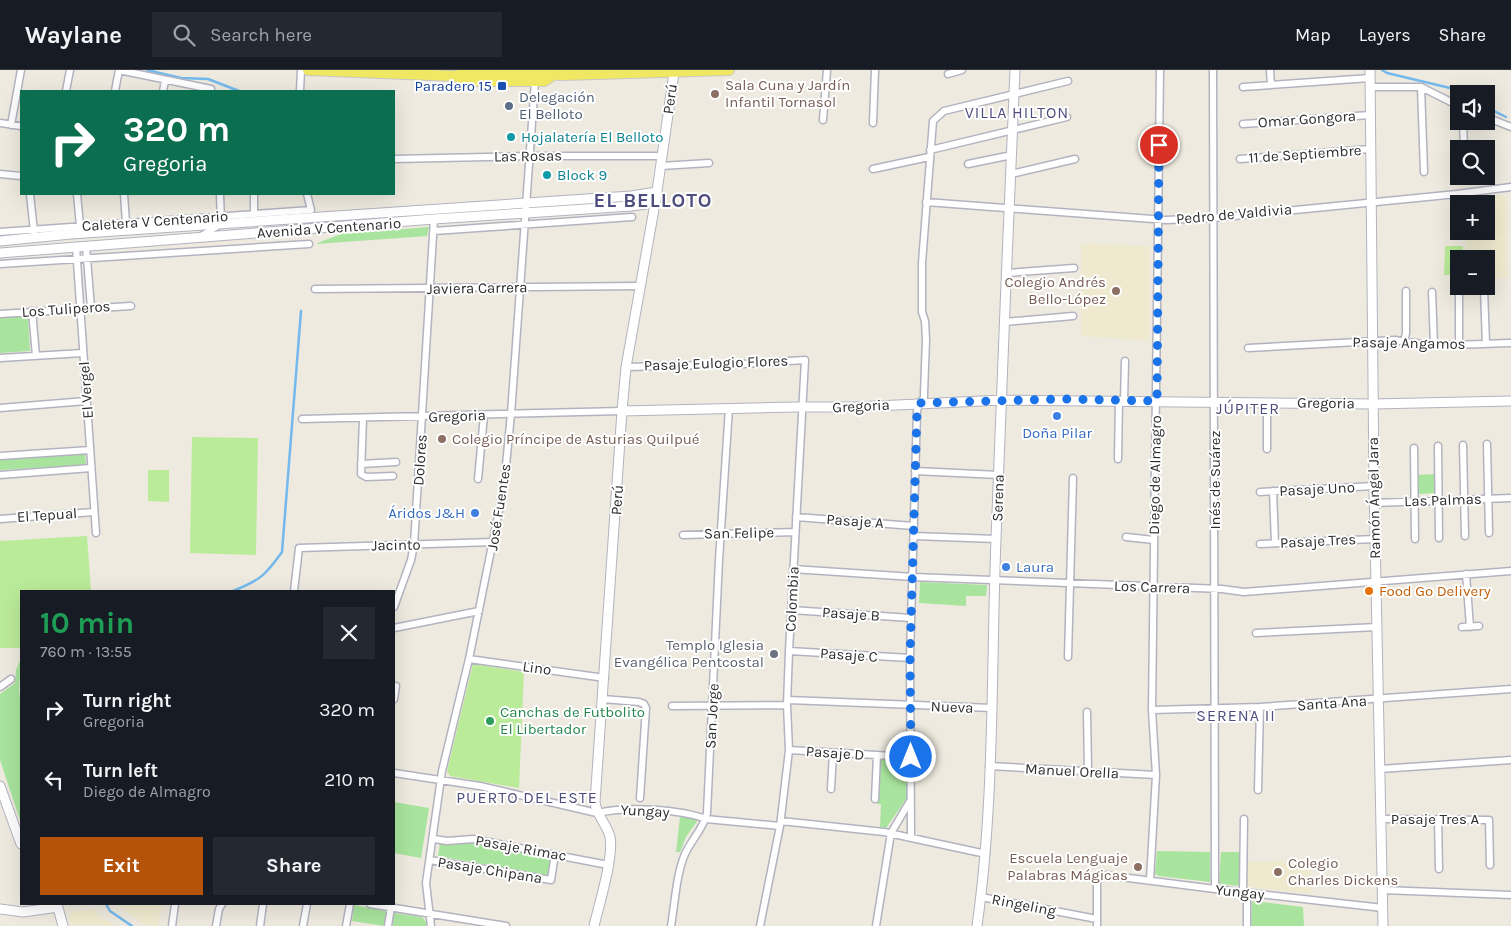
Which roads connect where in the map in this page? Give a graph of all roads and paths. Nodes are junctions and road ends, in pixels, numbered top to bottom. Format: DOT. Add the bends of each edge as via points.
graph roads {
  1 [pos="21,70"];
  2 [pos="70,70"];
  3 [pos="119,70"];
  4 [pos="301,70"];
  5 [pos="308,70"];
  6 [pos="723,70"];
  7 [pos="827,70"];
  8 [pos="874,70"];
  9 [pos="962,70"];
  10 [pos="1015,70"];
  11 [pos="1160,70"];
  12 [pos="1213,70"];
  13 [pos="1270,70"];
  14 [pos="391,72"];
  15 [pos="615,72"];
  16 [pos="551,73"];
  17 [pos="674,73"];
  18 [pos="948,74"];
  19 [pos="455,76"];
  20 [pos="1370,79"];
  21 [pos="165,81"];
  22 [pos="535,81"];
  23 [pos="1068,81"];
  24 [pos="1271,85"];
  25 [pos="1242,87"];
  26 [pos="1421,87"];
  27 [pos="66,90"];
  28 [pos="115,90"];
  29 [pos="163,90"];
  30 [pos="211,90"];
  31 [pos="300,90"];
  32 [pos="1014,94"];
  33 [pos="1450,102"];
  34 [pos="1370,115"];
  35 [pos="1067,117"];
  36 [pos="823,120"];
  37 [pos="1495,121"];
  38 [pos="0,122"];
  39 [pos="873,123"];
  40 [pos="1243,124"];
  41 [pos="11,125"];
  42 [pos="20,126"];
  43 [pos="1511,127"];
  44 [pos="1013,131"];
  45 [pos="1370,149"];
  46 [pos="929,153"];
  47 [pos="1012,155"];
  48 [pos="528,156"];
  49 [pos="662,156"];
  50 [pos="1240,159"];
  51 [pos="395,160"];
  52 [pos="1074,160"];
  53 [pos="709,163"];
  54 [pos="968,164"];
  55 [pos="660,166"];
  56 [pos="873,169"];
  57 [pos="1424,172"];
  58 [pos="0,174"];
  59 [pos="1011,174"];
  60 [pos="20,176"];
  61 [pos="1511,186"];
  62 [pos="30,195"];
  63 [pos="77,195"];
  64 [pos="124,195"];
  65 [pos="220,195"];
  66 [pos="254,195"];
  67 [pos="307,195"];
  68 [pos="656,195"];
  69 [pos="926,202"];
  70 [pos="1371,202"];
  71 [pos="635,206"];
  72 [pos="1010,207"];
  73 [pos="526,208"];
  74 [pos="254,214"];
  75 [pos="632,217"];
  76 [pos="1214,218"];
  77 [pos="434,219"];
  78 [pos="652,219"];
  79 [pos="221,220"];
  80 [pos="1158,220"];
  81 [pos="126,223"];
  82 [pos="524,224"];
  83 [pos="80,226"];
  84 [pos="434,231"];
  85 [pos="0,232"];
  86 [pos="34,234"];
  87 [pos="198,238"];
  88 [pos="0,241"];
  89 [pos="310,244"];
  90 [pos="86,246"];
  91 [pos="76,247"];
  92 [pos="0,253"];
  93 [pos="87,258"];
  94 [pos="77,259"];
  95 [pos="0,264"];
  96 [pos="1074,268"];
  97 [pos="1007,272"];
  98 [pos="640,286"];
  99 [pos="520,287"];
  100 [pos="430,288"];
  101 [pos="315,289"];
  102 [pos="1406,291"];
  103 [pos="1432,292"];
  104 [pos="1459,295"];
  105 [pos="1484,295"];
  106 [pos="131,306"];
  107 [pos="80,308"];
  108 [pos="91,308"];
  109 [pos="32,311"];
  110 [pos="0,314"];
  111 [pos="1073,316"];
  112 [pos="1005,322"];
  113 [pos="1372,341"];
  114 [pos="1404,342"];
  115 [pos="1511,343"];
  116 [pos="1459,344"];
  117 [pos="1486,344"];
  118 [pos="1434,345"];
  119 [pos="1248,348"];
  120 [pos="83,353"];
  121 [pos="36,356"];
  122 [pos="0,358"];
  123 [pos="805,360"];
  124 [pos="1125,361"];
  125 [pos="626,367"];
  126 [pos="1002,400"];
  127 [pos="86,401"];
  128 [pos="1122,401"];
  129 [pos="1157,401"];
  130 [pos="1511,401"];
  131 [pos="1215,402"];
  132 [pos="1267,402"];
  133 [pos="919,403"];
  134 [pos="1373,404"];
  135 [pos="0,408"];
  136 [pos="729,408"];
  137 [pos="804,408"];
  138 [pos="622,411"];
  139 [pos="511,414"];
  140 [pos="484,415"];
  141 [pos="423,417"];
  142 [pos="363,418"];
  143 [pos="302,419"];
  144 [pos="1488,444"];
  145 [pos="1438,446"];
  146 [pos="1463,446"];
  147 [pos="1414,448"];
  148 [pos="1267,449"];
  149 [pos="90,450"];
  150 [pos="0,456"];
  151 [pos="1118,459"];
  152 [pos="396,462"];
  153 [pos="361,464"];
  154 [pos="91,468"];
  155 [pos="916,471"];
  156 [pos="0,475"];
  157 [pos="998,475"];
  158 [pos="393,476"];
  159 [pos="1073,478"];
  160 [pos="478,479"];
  161 [pos="1374,486"];
  162 [pos="1273,491"];
  163 [pos="1260,492"];
  164 [pos="1488,498"];
  165 [pos="1511,498"];
  166 [pos="1464,499"];
  167 [pos="1439,500"];
  168 [pos="1415,501"];
  169 [pos="1374,503"];
  170 [pos="94,512"];
  171 [pos="796,517"];
  172 [pos="0,518"];
  173 [pos="914,526"];
  174 [pos="796,532"];
  175 [pos="96,533"];
  176 [pos="1489,533"];
  177 [pos="720,534"];
  178 [pos="683,535"];
  179 [pos="914,536"];
  180 [pos="1465,536"];
  181 [pos="1126,537"];
  182 [pos="1439,538"];
  183 [pos="1375,539"];
  184 [pos="1414,539"];
  185 [pos="996,540"];
  186 [pos="1154,540"];
  187 [pos="494,542"];
  188 [pos="1275,543"];
  189 [pos="1260,544"];
  190 [pos="414,545"];
  191 [pos="793,569"];
  192 [pos="1511,571"];
  193 [pos="1466,574"];
  194 [pos="913,577"];
  195 [pos="995,580"];
  196 [pos="1376,582"];
  197 [pos="1070,584"];
  198 [pos="1154,587"];
  199 [pos="1215,589"];
  200 [pos="294,590"];
  201 [pos="395,604"];
  202 [pos="791,610"];
  203 [pos="479,611"];
  204 [pos="911,618"];
  205 [pos="1479,626"];
  206 [pos="1377,627"];
  207 [pos="1462,627"];
  208 [pos="1470,627"];
  209 [pos="395,628"];
  210 [pos="1256,633"];
  211 [pos="789,651"];
  212 [pos="1068,657"];
  213 [pos="910,658"];
  214 [pos="469,659"];
  215 [pos="604,678"];
  216 [pos="11,679"];
  217 [pos="396,686"];
  218 [pos="0,687"];
  219 [pos="1511,689"];
  220 [pos="395,692"];
  221 [pos="603,699"];
  222 [pos="1379,700"];
  223 [pos="788,703"];
  224 [pos="713,704"];
  225 [pos="911,705"];
  226 [pos="672,706"];
  227 [pos="1260,707"];
  228 [pos="992,708"];
  229 [pos="1152,710"];
  230 [pos="1215,710"];
  231 [pos="1087,712"];
  232 [pos="789,750"];
  233 [pos="833,754"];
  234 [pos="878,756"];
  235 [pos="911,757"];
  236 [pos="1511,760"];
  237 [pos="989,766"];
  238 [pos="1380,769"];
  239 [pos="1088,771"];
  240 [pos="395,773"];
  241 [pos="1156,775"];
  242 [pos="441,781"];
  243 [pos="0,786"];
  244 [pos="831,789"];
  245 [pos="1258,790"];
  246 [pos="640,798"];
  247 [pos="875,799"];
  248 [pos="911,800"];
  249 [pos="597,812"];
  250 [pos="706,819"];
  251 [pos="1244,819"];
  252 [pos="1382,819"];
  253 [pos="1438,820"];
  254 [pos="781,823"];
  255 [pos="892,834"];
  256 [pos="911,838"];
  257 [pos="434,839"];
  258 [pos="20,841"];
  259 [pos="555,854"];
  260 [pos="986,854"];
  261 [pos="430,860"];
  262 [pos="608,865"];
  263 [pos="1490,865"];
  264 [pos="1439,869"];
  265 [pos="1150,880"];
  266 [pos="1215,889"];
  267 [pos="1383,890"];
  268 [pos="1245,892"];
  269 [pos="1511,895"];
  270 [pos="981,897"];
  271 [pos="57,905"];
  272 [pos="175,905"];
  273 [pos="221,905"];
  274 [pos="264,905"];
  275 [pos="307,905"];
  276 [pos="350,905"];
  277 [pos="377,905"];
  278 [pos="391,908"];
  279 [pos="1383,908"];
  280 [pos="0,909"];
  281 [pos="430,913"];
  282 [pos="1097,922"];
  283 [pos="488,925"];
  284 [pos="63,926"];
  285 [pos="172,926"];
  286 [pos="216,926"];
  287 [pos="260,926"];
  288 [pos="303,926"];
  289 [pos="346,926"];
  290 [pos="388,926"];
  291 [pos="431,926"];
  292 [pos="506,926"];
  293 [pos="594,926"];
  294 [pos="671,926"];
  295 [pos="760,926"];
  296 [pos="876,926"];
  297 [pos="977,926"];
  298 [pos="1247,926"];
  299 [pos="1383,926"];
  1 -- 41 [label="street"];
  2 -- 27 [label="street"];
  3 -- 21 [label="street"];
  3 -- 28 [label="street"];
  4 -- 31 [label="street"];
  5 -- 14 [label="main road"];
  6 -- 17 [label="main road"];
  7 -- 36 [label="street"];
  8 -- 39 [label="street"];
  9 -- 18 [label="street"];
  10 -- 32 [label="street, Serena"];
  11 -- 80 [label="street, Diego de Almagro"];
  12 -- 76 [label="street, Inés de Suárez"];
  13 -- 24 [label="street"];
  14 -- 19 [label="main road"];
  15 -- 16 [label="main road"];
  15 -- 17 [label="main road"];
  16 -- 19 [label="main road" via="468,72"];
  16 -- 22 [label="main road" via="544,81"];
  17 -- 49 [label="street, Perú"];
  19 -- 22 [label="main road" via="468,80"];
  20 -- 24 [label="street"];
  20 -- 26 [label="street"];
  20 -- 34 [label="street, Ramón Ángel Jara"];
  21 -- 29 [label="street"];
  21 -- 30 [label="street"];
  22 -- 48 [label="street, José Fuentes"];
  23 -- 32 [label="street"];
  24 -- 25 [label="street"];
  26 -- 33 [label="street"];
  26 -- 57 [label="street"];
  32 -- 44 [label="street, Serena"];
  32 -- 46 [label="street" via="944,111 933,121"];
  34 -- 40 [label="street, Omar Gongora"];
  34 -- 45 [label="street, Ramón Ángel Jara"];
  35 -- 44 [label="street"];
  37 -- 43 [label="street"];
  38 -- 41 [label="street"];
  41 -- 42 [label="street"];
  44 -- 46 [label="street"];
  44 -- 47 [label="street, Serena"];
  45 -- 50 [label="street, 11 de Septiembre"];
  45 -- 70 [label="street, Ramón Ángel Jara"];
  46 -- 56 [label="street"];
  46 -- 69 [label="street"];
  47 -- 54 [label="street"];
  47 -- 59 [label="street, Serena"];
  48 -- 49 [label="street, Las Rosas"];
  48 -- 51 [label="street, Las Rosas"];
  48 -- 73 [label="street, José Fuentes"];
  49 -- 55 [label="street, Perú"];
  52 -- 59 [label="street"];
  53 -- 55 [label="street"];
  55 -- 68 [label="street, Perú"];
  58 -- 60 [label="street"];
  59 -- 72 [label="street, Serena"];
  61 -- 70 [label="street, Pedro de Valdivia"];
  62 -- 86 [label="street"];
  63 -- 83 [label="street"];
  64 -- 81 [label="street"];
  65 -- 79 [label="street"];
  66 -- 74 [label="street"];
  67 -- 74 [label="street, Caletera V Centenario" via="311,210"];
  68 -- 71 [label="street, Avenida V Centenario" via="646,204"];
  68 -- 73 [label="street, Avenida V Centenario"];
  68 -- 78 [label="street, Perú"];
  69 -- 72 [label="street, Pedro de Valdivia"];
  69 -- 133 [label="street" via="922,264 922,312 926,340 924,398"];
  70 -- 76 [label="street, Pedro de Valdivia"];
  70 -- 113 [label="street, Ramón Ángel Jara"];
  71 -- 73 [label="street, Avenida V Centenario"];
  71 -- 78 [label="street" via="646,209"];
  72 -- 80 [label="street, Pedro de Valdivia"];
  72 -- 97 [label="street, Serena"];
  73 -- 77 [label="street, Avenida V Centenario"];
  73 -- 79 [label="street, Avenida V Centenario"];
  73 -- 82 [label="street, José Fuentes"];
  74 -- 79 [label="street, Caletera V Centenario"];
  75 -- 82 [label="street"];
  76 -- 80 [label="street, Pedro de Valdivia"];
  76 -- 131 [label="street, Inés de Suárez"];
  77 -- 84 [label="street, Dolores"];
  77 -- 87 [label="street, Avenida V Centenario"];
  78 -- 98 [label="street, Perú"];
  79 -- 81 [label="street, Caletera V Centenario"];
  79 -- 86 [label="street, Avenida V Centenario"];
  79 -- 87 [label="street"];
  80 -- 129 [label="street, Diego de Almagro"];
  81 -- 83 [label="street, Caletera V Centenario"];
  82 -- 84 [label="street"];
  82 -- 99 [label="street, José Fuentes"];
  83 -- 86 [label="street, Caletera V Centenario"];
  84 -- 100 [label="street, Dolores"];
  85 -- 86 [label="street, Caletera V Centenario"];
  86 -- 88 [label="street, Avenida V Centenario"];
  87 -- 90 [label="street, Avenida V Centenario"];
  89 -- 93 [label="street"];
  90 -- 91 [label="street, Avenida V Centenario"];
  90 -- 93 [label="street"];
  91 -- 92 [label="street, Avenida V Centenario"];
  91 -- 94 [label="street, El Vergel"];
  93 -- 94 [label="street"];
  93 -- 108 [label="street"];
  94 -- 95 [label="street"];
  94 -- 107 [label="street, El Vergel"];
  96 -- 97 [label="street"];
  97 -- 112 [label="street, Serena"];
  98 -- 99 [label="street, Javiera Carrera"];
  98 -- 125 [label="street, Perú"];
  99 -- 100 [label="street, Javiera Carrera"];
  99 -- 139 [label="street, José Fuentes"];
  100 -- 101 [label="street, Javiera Carrera"];
  100 -- 141 [label="street, Dolores"];
  102 -- 114 [label="street"];
  103 -- 118 [label="street"];
  104 -- 116 [label="street"];
  105 -- 117 [label="street"];
  106 -- 108 [label="street, Los Tuliperos"];
  107 -- 108 [label="street, Los Tuliperos"];
  107 -- 109 [label="street, Los Tuliperos"];
  107 -- 120 [label="street, El Vergel"];
  109 -- 110 [label="street, Los Tuliperos"];
  109 -- 121 [label="street"];
  111 -- 112 [label="street"];
  112 -- 126 [label="street, Serena"];
  113 -- 114 [label="street, Pasaje Angamos"];
  113 -- 119 [label="street, Pasaje Angamos"];
  113 -- 134 [label="street, Ramón Ángel Jara"];
  114 -- 118 [label="street, Pasaje Angamos"];
  115 -- 117 [label="street, Pasaje Angamos"];
  116 -- 117 [label="street, Pasaje Angamos"];
  116 -- 118 [label="street, Pasaje Angamos"];
  120 -- 121 [label="street"];
  120 -- 127 [label="street, El Vergel"];
  121 -- 122 [label="street"];
  123 -- 125 [label="street, Pasaje Eulogio Flores"];
  123 -- 137 [label="street, Colombia"];
  124 -- 128 [label="street"];
  125 -- 138 [label="street, Perú"];
  126 -- 128 [label="street, Gregoria"];
  126 -- 133 [label="street, Gregoria"];
  126 -- 157 [label="street, Serena"];
  127 -- 135 [label="street"];
  127 -- 149 [label="street, El Vergel"];
  128 -- 129 [label="street, Gregoria"];
  128 -- 151 [label="street"];
  129 -- 131 [label="street, Gregoria"];
  129 -- 186 [label="street, Diego de Almagro"];
  130 -- 134 [label="street, Gregoria"];
  131 -- 132 [label="street, Gregoria"];
  131 -- 199 [label="street, Inés de Suárez"];
  132 -- 134 [label="street, Gregoria"];
  132 -- 148 [label="street"];
  133 -- 137 [label="street, Gregoria"];
  133 -- 155 [label="street"];
  134 -- 161 [label="street, Ramón Ángel Jara"];
  136 -- 137 [label="street, Gregoria"];
  136 -- 138 [label="street, Gregoria"];
  136 -- 177 [label="street, San Jorge"];
  137 -- 171 [label="street, Colombia"];
  138 -- 139 [label="street, Gregoria"];
  138 -- 215 [label="street, Perú"];
  139 -- 140 [label="street, Gregoria"];
  139 -- 187 [label="street, José Fuentes" via="504,486"];
  140 -- 141 [label="street, Gregoria"];
  140 -- 160 [label="street"];
  141 -- 142 [label="street, Gregoria"];
  141 -- 190 [label="street, Dolores"];
  142 -- 143 [label="street, Gregoria"];
  142 -- 153 [label="street"];
  144 -- 164 [label="street"];
  145 -- 167 [label="street"];
  146 -- 166 [label="street"];
  147 -- 168 [label="street"];
  149 -- 150 [label="street"];
  149 -- 154 [label="street, El Vergel"];
  152 -- 153 [label="street"];
  153 -- 158 [label="street" via="361,474 366,477"];
  154 -- 156 [label="street"];
  154 -- 170 [label="street, El Vergel"];
  155 -- 157 [label="street"];
  155 -- 173 [label="street"];
  157 -- 185 [label="street, Serena"];
  159 -- 197 [label="street"];
  161 -- 162 [label="street, Pasaje Uno"];
  161 -- 169 [label="street, Ramón Ángel Jara"];
  162 -- 163 [label="street, Pasaje Uno"];
  162 -- 188 [label="street"];
  164 -- 165 [label="street, Las Palmas"];
  164 -- 166 [label="street, Las Palmas"];
  164 -- 176 [label="street"];
  166 -- 167 [label="street, Las Palmas"];
  166 -- 180 [label="street"];
  167 -- 168 [label="street, Las Palmas"];
  167 -- 182 [label="street"];
  168 -- 169 [label="street, Las Palmas"];
  168 -- 184 [label="street"];
  169 -- 183 [label="street, Ramón Ángel Jara"];
  170 -- 172 [label="street, El Tepual"];
  170 -- 175 [label="street, El Vergel"];
  171 -- 173 [label="street, Pasaje A"];
  171 -- 174 [label="street, Colombia"];
  173 -- 179 [label="street"];
  174 -- 177 [label="street, San Felipe"];
  174 -- 191 [label="street, Colombia"];
  177 -- 178 [label="street, San Felipe"];
  177 -- 224 [label="street, San Jorge"];
  179 -- 185 [label="street"];
  179 -- 194 [label="street"];
  181 -- 186 [label="street"];
  183 -- 188 [label="street, Pasaje Tres"];
  183 -- 196 [label="street, Ramón Ángel Jara"];
  185 -- 195 [label="street, Serena"];
  186 -- 198 [label="street, Diego de Almagro"];
  187 -- 190 [label="street, Jacinto"];
  187 -- 203 [label="street, José Fuentes"];
  188 -- 189 [label="street, Pasaje Tres"];
  190 -- 200 [label="street, Jacinto" via="299,548"];
  190 -- 201 [label="street, Dolores"];
  191 -- 194 [label="street, Los Carrera"];
  191 -- 202 [label="street, Colombia"];
  192 -- 193 [label="street, Los Carrera"];
  193 -- 196 [label="street, Los Carrera"];
  193 -- 208 [label="street"];
  194 -- 195 [label="street, Los Carrera"];
  194 -- 204 [label="street"];
  195 -- 197 [label="street, Los Carrera"];
  195 -- 228 [label="street, Serena"];
  196 -- 199 [label="street, Los Carrera" via="1244,592"];
  196 -- 206 [label="street, Ramón Ángel Jara"];
  197 -- 198 [label="street, Los Carrera"];
  197 -- 212 [label="street"];
  198 -- 199 [label="street, Los Carrera"];
  198 -- 229 [label="street, Diego de Almagro"];
  199 -- 230 [label="street, Inés de Suárez"];
  202 -- 204 [label="street, Pasaje B"];
  202 -- 211 [label="street, Colombia"];
  203 -- 209 [label="street"];
  203 -- 214 [label="street, José Fuentes"];
  204 -- 213 [label="street"];
  205 -- 208 [label="street"];
  206 -- 210 [label="street"];
  206 -- 222 [label="street, Ramón Ángel Jara"];
  207 -- 208 [label="street"];
  211 -- 213 [label="street, Pasaje C"];
  211 -- 223 [label="street, Colombia"];
  213 -- 225 [label="street"];
  214 -- 215 [label="street, Lino"];
  214 -- 242 [label="street, José Fuentes"];
  215 -- 221 [label="street, Perú"];
  216 -- 218 [label="street"];
  217 -- 220 [label="street"];
  219 -- 222 [label="street, Santa Ana"];
  221 -- 246 [label="street" via="639,702 646,708"];
  221 -- 249 [label="street, Perú" via="595,802"];
  222 -- 227 [label="street, Santa Ana"];
  222 -- 238 [label="street, Ramón Ángel Jara"];
  223 -- 224 [label="street"];
  223 -- 225 [label="street"];
  223 -- 232 [label="street, Colombia"];
  224 -- 226 [label="street"];
  224 -- 250 [label="street, San Jorge"];
  225 -- 228 [label="street, Nueva"];
  225 -- 235 [label="street"];
  227 -- 230 [label="street, Santa Ana"];
  227 -- 245 [label="street"];
  228 -- 237 [label="street, Serena"];
  229 -- 230 [label="street, Santa Ana"];
  229 -- 241 [label="street, Diego de Almagro"];
  230 -- 266 [label="street, Inés de Suárez"];
  231 -- 239 [label="street"];
  232 -- 233 [label="street, Pasaje D"];
  232 -- 254 [label="street, Colombia"];
  233 -- 234 [label="street, Pasaje D"];
  233 -- 244 [label="street"];
  234 -- 235 [label="street, Pasaje D"];
  234 -- 247 [label="street"];
  235 -- 248 [label="street"];
  236 -- 238 [label="street"];
  237 -- 239 [label="street, Manuel Orella"];
  237 -- 260 [label="street, Serena"];
  238 -- 252 [label="street, Ramón Ángel Jara"];
  239 -- 241 [label="street, Manuel Orella"];
  240 -- 242 [label="street, Yungay"];
  241 -- 265 [label="street, Diego de Almagro"];
  242 -- 249 [label="street, Yungay" via="480,786"];
  242 -- 257 [label="street, José Fuentes"];
  243 -- 258 [label="street"];
  248 -- 255 [label="street"];
  248 -- 256 [label="street"];
  249 -- 250 [label="street, Yungay" via="638,809"];
  249 -- 262 [label="street, Perú" via="610,838"];
  250 -- 254 [label="street, Yungay"];
  250 -- 294 [label="street, San Jorge" via="684,855"];
  251 -- 268 [label="street"];
  252 -- 253 [label="street, Pasaje Tres A"];
  252 -- 267 [label="street, Ramón Ángel Jara"];
  253 -- 263 [label="street, Pasaje Tres A" via="1489,820"];
  253 -- 264 [label="street"];
  254 -- 255 [label="street, Yungay"];
  254 -- 295 [label="street, Colombia"];
  255 -- 256 [label="street, Yungay"];
  255 -- 296 [label="street"];
  256 -- 260 [label="street, Yungay"];
  257 -- 259 [label="street, Pasaje Rimac" via="473,839"];
  257 -- 261 [label="street, José Fuentes"];
  259 -- 261 [label="street, Pasaje Chipana" via="550,883"];
  259 -- 262 [label="street, Pasaje Rimac"];
  260 -- 270 [label="street, Serena"];
  261 -- 281 [label="street, José Fuentes" via="426,883"];
  262 -- 293 [label="street, Perú"];
  265 -- 266 [label="street, Yungay"];
  265 -- 282 [label="street, Yungay" via="1107,874 1097,878"];
  266 -- 268 [label="street, Yungay"];
  267 -- 269 [label="street"];
  267 -- 279 [label="street, Ramón Ángel Jara"];
  268 -- 279 [label="street, Yungay"];
  268 -- 298 [label="street"];
  270 -- 282 [label="street, Ringeling"];
  270 -- 297 [label="street, Serena"];
  271 -- 280 [label="street" via="23,912"];
  271 -- 284 [label="street"];
  272 -- 285 [label="street"];
  273 -- 286 [label="street"];
  274 -- 287 [label="street"];
  275 -- 288 [label="street"];
  276 -- 289 [label="street"];
  277 -- 278 [label="street"];
  278 -- 281 [label="street"];
  278 -- 290 [label="street"];
  279 -- 299 [label="street, Ramón Ángel Jara"];
  281 -- 283 [label="street"];
  281 -- 291 [label="street, José Fuentes"];
  283 -- 292 [label="street"];
}
